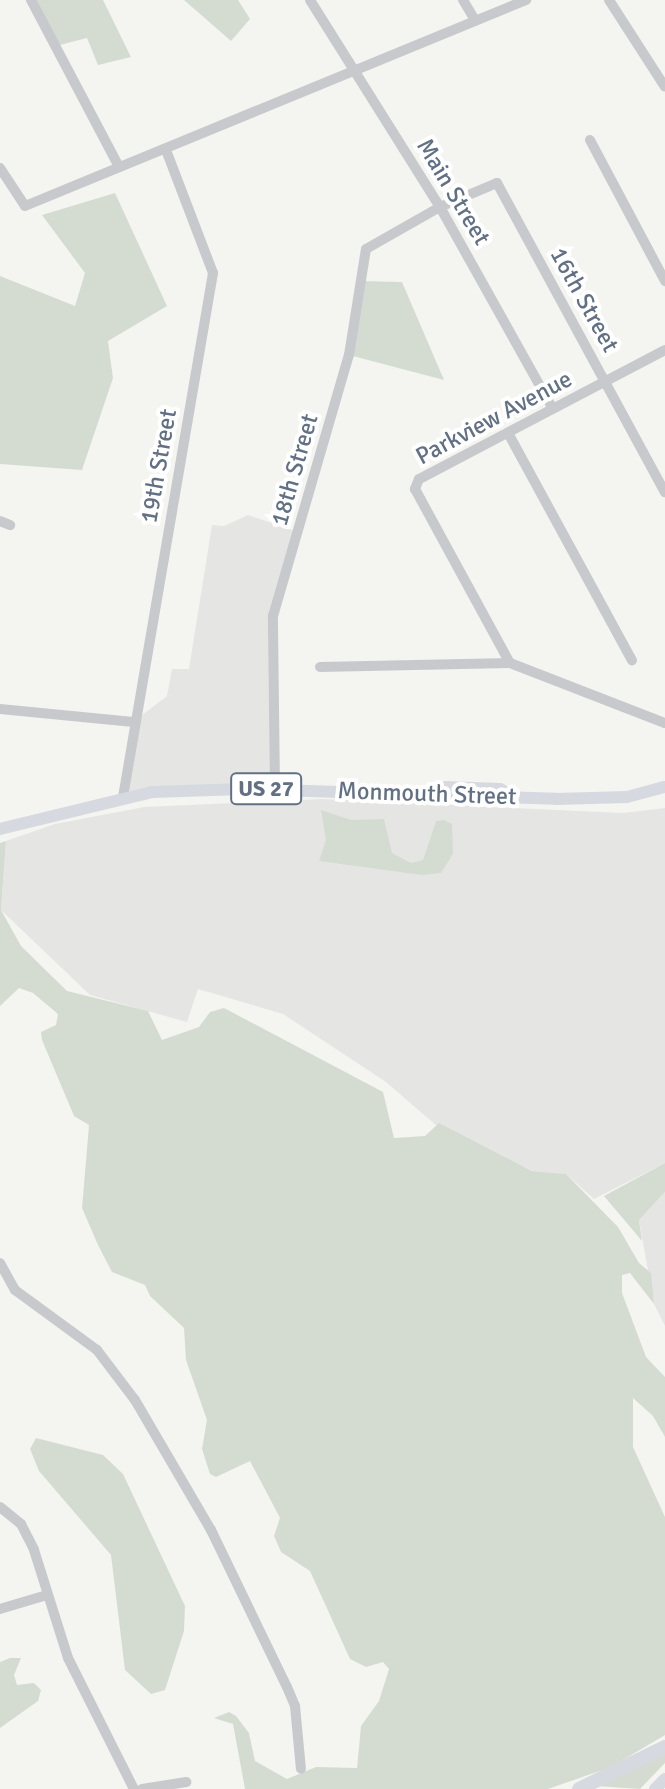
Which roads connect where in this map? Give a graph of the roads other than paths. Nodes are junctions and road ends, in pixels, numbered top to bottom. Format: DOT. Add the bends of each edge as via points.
graph roads {
  1 [pos="31,0"];
  2 [pos="310,0"];
  3 [pos="463,0"];
  4 [pos="526,0"];
  5 [pos="609,0"];
  6 [pos="475,20"];
  7 [pos="355,70"];
  8 [pos="665,87"];
  9 [pos="590,140"];
  10 [pos="166,150"];
  11 [pos="119,167"];
  12 [pos="0,168"];
  13 [pos="440,207"];
  14 [pos="665,281"];
  15 [pos="665,350"];
  16 [pos="606,382"];
  17 [pos="553,409"];
  18 [pos="508,433"];
  19 [pos="665,492"];
  20 [pos="632,660"];
  21 [pos="510,663"];
  22 [pos="320,667"];
  23 [pos="0,709"];
  24 [pos="133,722"];
  25 [pos="665,723"];
  26 [pos="665,787"];
  27 [pos="275,789"];
  28 [pos="123,797"];
  29 [pos="0,829"];
  30 [pos="0,1263"];
  31 [pos="4,1285"];
  32 [pos="0,1507"];
  33 [pos="47,1595"];
  34 [pos="0,1609"];
  35 [pos="665,1747"];
  36 [pos="301,1769"];
  37 [pos="665,1779"];
  38 [pos="186,1782"];
  39 [pos="134,1789"];
  40 [pos="142,1789"];
  41 [pos="580,1789"];
  42 [pos="655,1789"];
  1 -- 11 [label="street"];
  2 -- 7 [label="street, Main Street"];
  3 -- 6 [label="street"];
  4 -- 6 [label="street"];
  5 -- 8 [label="street"];
  6 -- 7 [label="street"];
  7 -- 10 [label="street"];
  7 -- 13 [label="street, Main Street"];
  9 -- 14 [label="street"];
  10 -- 11 [label="street"];
  10 -- 24 [label="street, 19th Street" via="213,273"];
  11 -- 12 [label="street" via="21,205"];
  13 -- 16 [label="street, 16th Street" via="497,183"];
  13 -- 17 [label="street, Main Street"];
  13 -- 27 [label="street, 18th Street" via="363,255 349,355 273,616"];
  15 -- 16 [label="street, Parkview Avenue"];
  16 -- 17 [label="street, Parkview Avenue"];
  16 -- 19 [label="street, 16th Street"];
  17 -- 18 [label="street, Parkview Avenue"];
  18 -- 20 [label="street"];
  18 -- 21 [label="street, Parkview Avenue" via="419,479 415,489"];
  21 -- 22 [label="street"];
  21 -- 25 [label="street"];
  23 -- 24 [label="street"];
  24 -- 28 [label="street, 19th Street"];
  26 -- 27 [label="main road, Monmouth Street / US 27" via="620,798 515,797 500,789 421,786 410,792"];
  27 -- 28 [label="main road, Monmouth Street / US 27"];
  28 -- 29 [label="main road, Monmouth Street / US 27"];
  30 -- 31 [label="street"];
  31 -- 36 [label="street" via="97,1350 135,1400 211,1530 287,1687 295,1706"];
  32 -- 33 [label="street" via="21,1524"];
  33 -- 34 [label="street"];
  33 -- 39 [label="street" via="71,1665"];
  35 -- 41 [label="highway"];
  37 -- 42 [label="main road"];
  38 -- 40 [label="street"];
}
